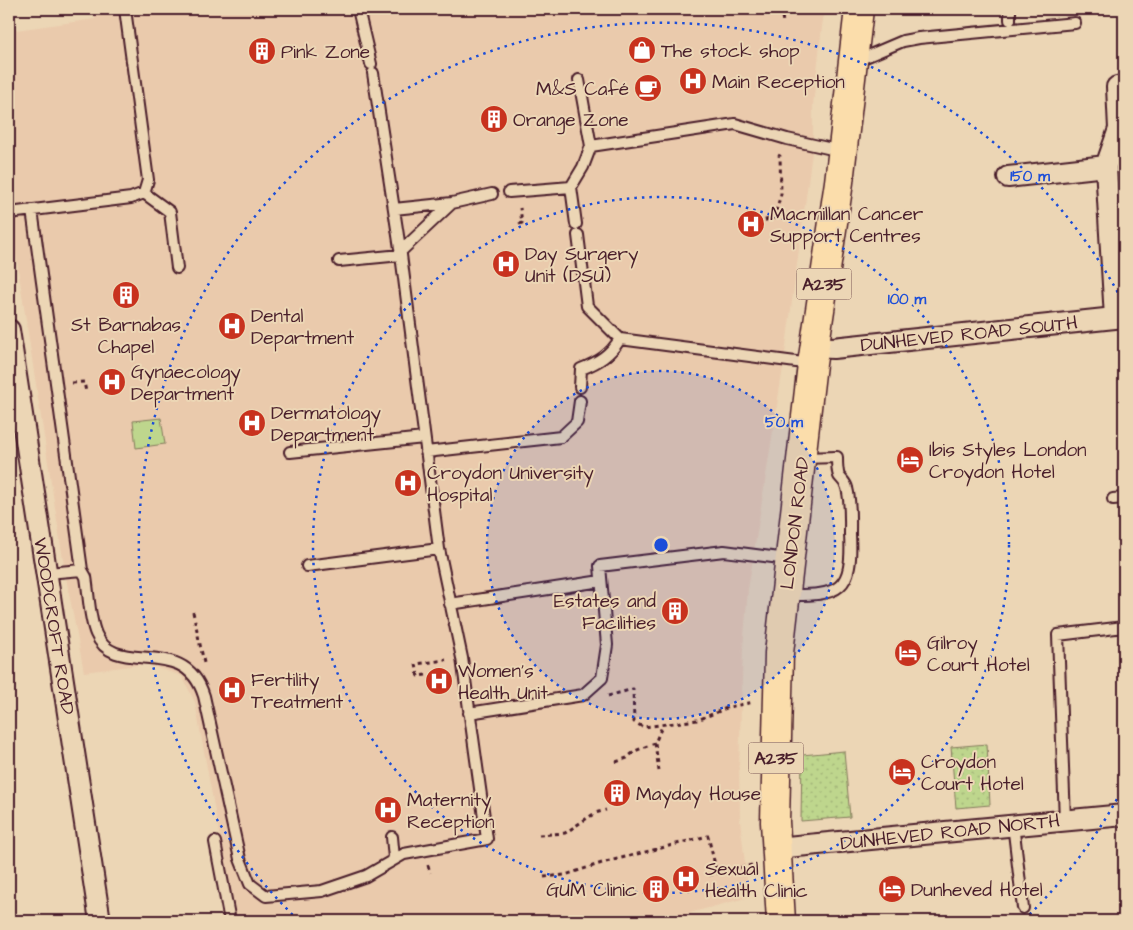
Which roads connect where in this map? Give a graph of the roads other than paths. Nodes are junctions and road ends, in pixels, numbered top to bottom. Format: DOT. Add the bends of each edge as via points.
graph roads {
  1 [pos="125,9"];
  2 [pos="358,9"];
  3 [pos="859,9"];
  4 [pos="1010,9"];
  5 [pos="1010,20"];
  6 [pos="1075,23"];
  7 [pos="852,63"];
  8 [pos="579,80"];
  9 [pos="1124,86"];
  10 [pos="590,146"];
  11 [pos="842,151"];
  12 [pos="1106,166"];
  13 [pos="1008,177"];
  14 [pos="571,187"];
  15 [pos="509,192"];
  16 [pos="144,193"];
  17 [pos="492,194"];
  18 [pos="452,202"];
  19 [pos="394,208"];
  20 [pos="32,210"];
  21 [pos="9,213"];
  22 [pos="576,224"];
  23 [pos="578,235"];
  24 [pos="400,254"];
  25 [pos="339,261"];
  26 [pos="177,268"];
  27 [pos="1120,317"];
  28 [pos="9,336"];
  29 [pos="620,339"];
  30 [pos="813,356"];
  31 [pos="580,387"];
  32 [pos="580,402"];
  33 [pos="424,438"];
  34 [pos="290,452"];
  35 [pos="426,452"];
  36 [pos="801,458"];
  37 [pos="1124,498"];
  38 [pos="1113,499"];
  39 [pos="439,549"];
  40 [pos="789,559"];
  41 [pos="307,566"];
  42 [pos="47,573"];
  43 [pos="84,574"];
  44 [pos="601,581"];
  45 [pos="785,596"];
  46 [pos="450,604"];
  47 [pos="1124,627"];
  48 [pos="470,713"];
  49 [pos="1124,815"];
  50 [pos="1065,820"];
  51 [pos="1013,824"];
  52 [pos="392,837"];
  53 [pos="215,842"];
  54 [pos="765,856"];
  55 [pos="394,858"];
  56 [pos="1023,908"];
  57 [pos="100,921"];
  58 [pos="230,921"];
  59 [pos="782,921"];
  1 -- 16 [label="lane" via="148,180"];
  2 -- 19 [label="lane" via="372,68"];
  3 -- 7 [label="main road, LONDON ROAD / A235"];
  4 -- 5 [label="lane"];
  6 -- 7 [label="lane" via="919,38"];
  7 -- 11 [label="main road, LONDON ROAD / A235"];
  8 -- 10 [label="lane"];
  9 -- 12 [label="street" via="1117,87 1119,129"];
  10 -- 11 [label="lane" via="735,124"];
  10 -- 14 [label="lane"];
  11 -- 30 [label="main road, LONDON ROAD / A235"];
  12 -- 13 [label="street"];
  12 -- 27 [label="street"];
  14 -- 15 [label="lane"];
  14 -- 22 [label="lane"];
  16 -- 20 [label="lane" via="130,198"];
  16 -- 26 [label="lane" via="170,212"];
  17 -- 18 [label="lane"];
  18 -- 19 [label="lane"];
  18 -- 24 [label="lane"];
  19 -- 24 [label="lane"];
  20 -- 21 [label="lane"];
  20 -- 43 [label="lane"];
  23 -- 29 [label="lane" via="587,306"];
  24 -- 25 [label="lane"];
  24 -- 33 [label="lane"];
  27 -- 30 [label="street, DUNHEVED ROAD SOUTH" via="833,348"];
  28 -- 42 [label="street, WOODCROFT ROAD"];
  29 -- 30 [label="lane"];
  29 -- 31 [label="lane" via="605,357 581,368"];
  30 -- 36 [label="main road, LONDON ROAD / A235"];
  32 -- 35 [label="lane" via="577,422 561,437"];
  33 -- 34 [label="lane"];
  33 -- 35 [label="lane"];
  35 -- 39 [label="lane"];
  36 -- 40 [label="main road, LONDON ROAD / A235"];
  36 -- 45 [label="lane" via="837,457 838,474 849,497 852,557 844,583 833,592"];
  37 -- 38 [label="lane"];
  39 -- 41 [label="lane"];
  39 -- 46 [label="lane"];
  40 -- 44 [label="lane" via="724,550 600,566"];
  40 -- 45 [label="main road, LONDON ROAD / A235"];
  42 -- 43 [label="lane"];
  42 -- 57 [label="street, WOODCROFT ROAD"];
  43 -- 55 [label="lane" via="96,634 108,650 173,662 186,668 197,680 204,696 240,859 250,884 266,896 322,891 366,876"];
  44 -- 46 [label="lane"];
  44 -- 48 [label="lane" via="607,651 602,678 583,694"];
  45 -- 54 [label="main road, LONDON ROAD / A235"];
  46 -- 48 [label="lane"];
  47 -- 50 [label="lane" via="1058,635"];
  48 -- 55 [label="lane" via="487,839"];
  49 -- 50 [label="street, DUNHEVED ROAD NORTH"];
  50 -- 51 [label="street, DUNHEVED ROAD NORTH"];
  51 -- 54 [label="street, DUNHEVED ROAD NORTH"];
  51 -- 56 [label="lane"];
  52 -- 55 [label="lane"];
  53 -- 58 [label="lane"];
  54 -- 59 [label="main road, LONDON ROAD / A235"];
}
